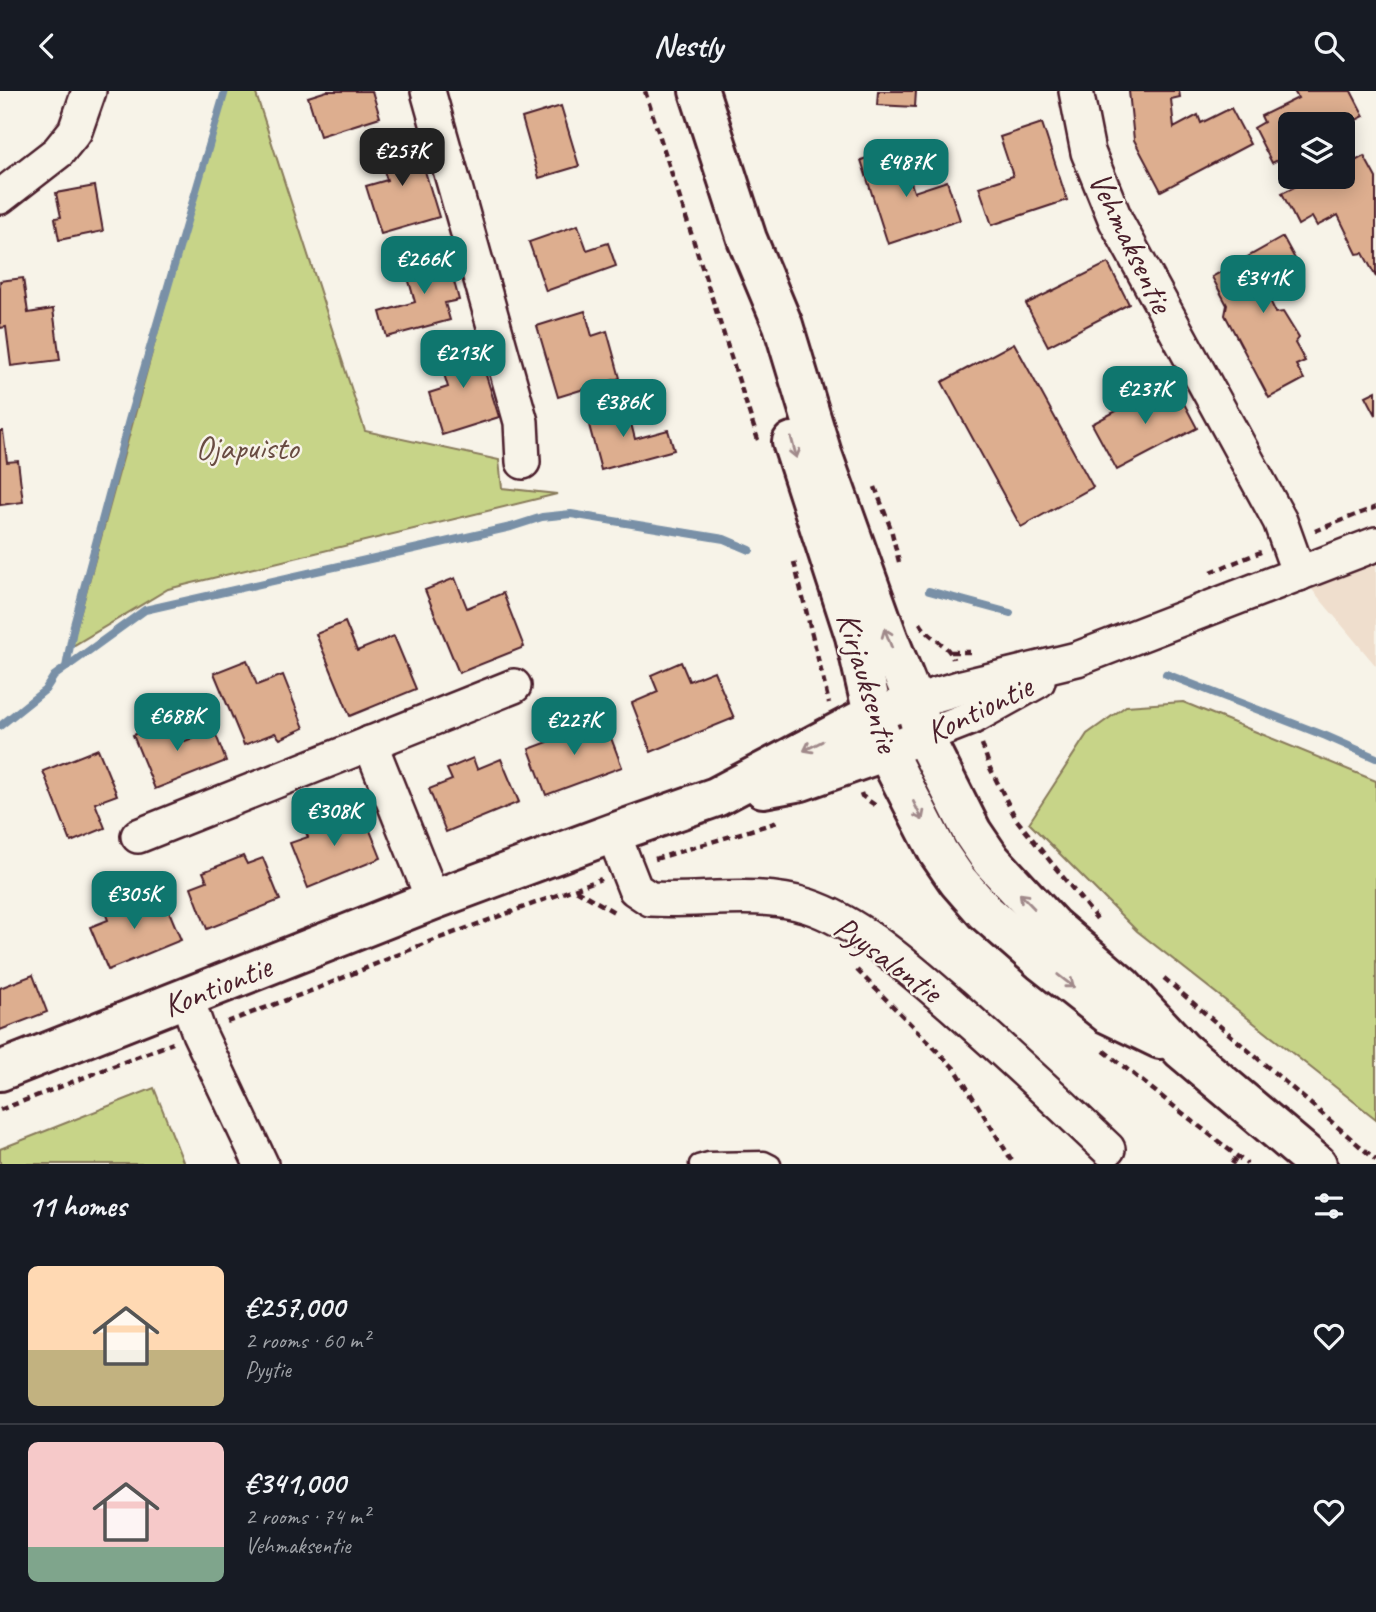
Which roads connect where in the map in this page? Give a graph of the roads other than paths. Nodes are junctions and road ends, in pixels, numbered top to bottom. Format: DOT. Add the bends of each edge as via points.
graph roads {
  1 [pos="89,91"];
  2 [pos="428,91"];
  3 [pos="699,91"];
  4 [pos="1076,91"];
  5 [pos="0,197"];
  6 [pos="747,239"];
  7 [pos="523,463"];
  8 [pos="1376,544"];
  9 [pos="1299,574"];
  10 [pos="514,686"];
  11 [pos="919,719"];
  12 [pos="370,743"];
  13 [pos="864,751"];
  14 [pos="613,833"];
  15 [pos="138,837"];
  16 [pos="433,901"];
  17 [pos="193,1016"];
  18 [pos="1182,1050"];
  19 [pos="0,1071"];
  20 [pos="1106,1157"];
  21 [pos="261,1164"];
  22 [pos="698,1164"];
  23 [pos="772,1164"];
  24 [pos="1317,1164"];
  1 -- 5 [label="street" via="75,131 58,152"];
  2 -- 7 [label="street" via="521,422"];
  3 -- 6 [label="street, Kirjauksentie"];
  4 -- 9 [label="street, Vehmaksentie" via="1088,152 1116,221 1280,521"];
  11 -- 6 [label="street, Kirjauksentie, one-way" via="822,454 783,325"];
  6 -- 13 [label="street, Kirjauksentie, one-way" via="763,333 799,468 855,636"];
  8 -- 9 [label="street, Kontiontie"];
  9 -- 11 [label="street, Kontiontie" via="1077,659 973,717"];
  10 -- 12 [label="street"];
  11 -- 13 [label="street, Kontiontie"];
  18 -- 11 [label="street, Kirjauksentie, one-way" via="1123,987 1052,926 991,860 972,832"];
  12 -- 15 [label="street"];
  12 -- 16 [label="street"];
  13 -- 14 [label="street, Kontiontie"];
  13 -- 18 [label="street, Kirjauksentie, one-way" via="985,912 1108,1014"];
  14 -- 16 [label="street, Kontiontie"];
  14 -- 20 [label="street, Pyysalontie" via="635,889 650,899 766,898 809,907 850,926 914,972 1023,1068"];
  16 -- 17 [label="street, Kontiontie"];
  17 -- 19 [label="street, Kontiontie"];
  17 -- 21 [label="street"];
  18 -- 24 [label="street, Kirjauksentie"];
  22 -- 23 [label="lane" via="764,1160"];
}
